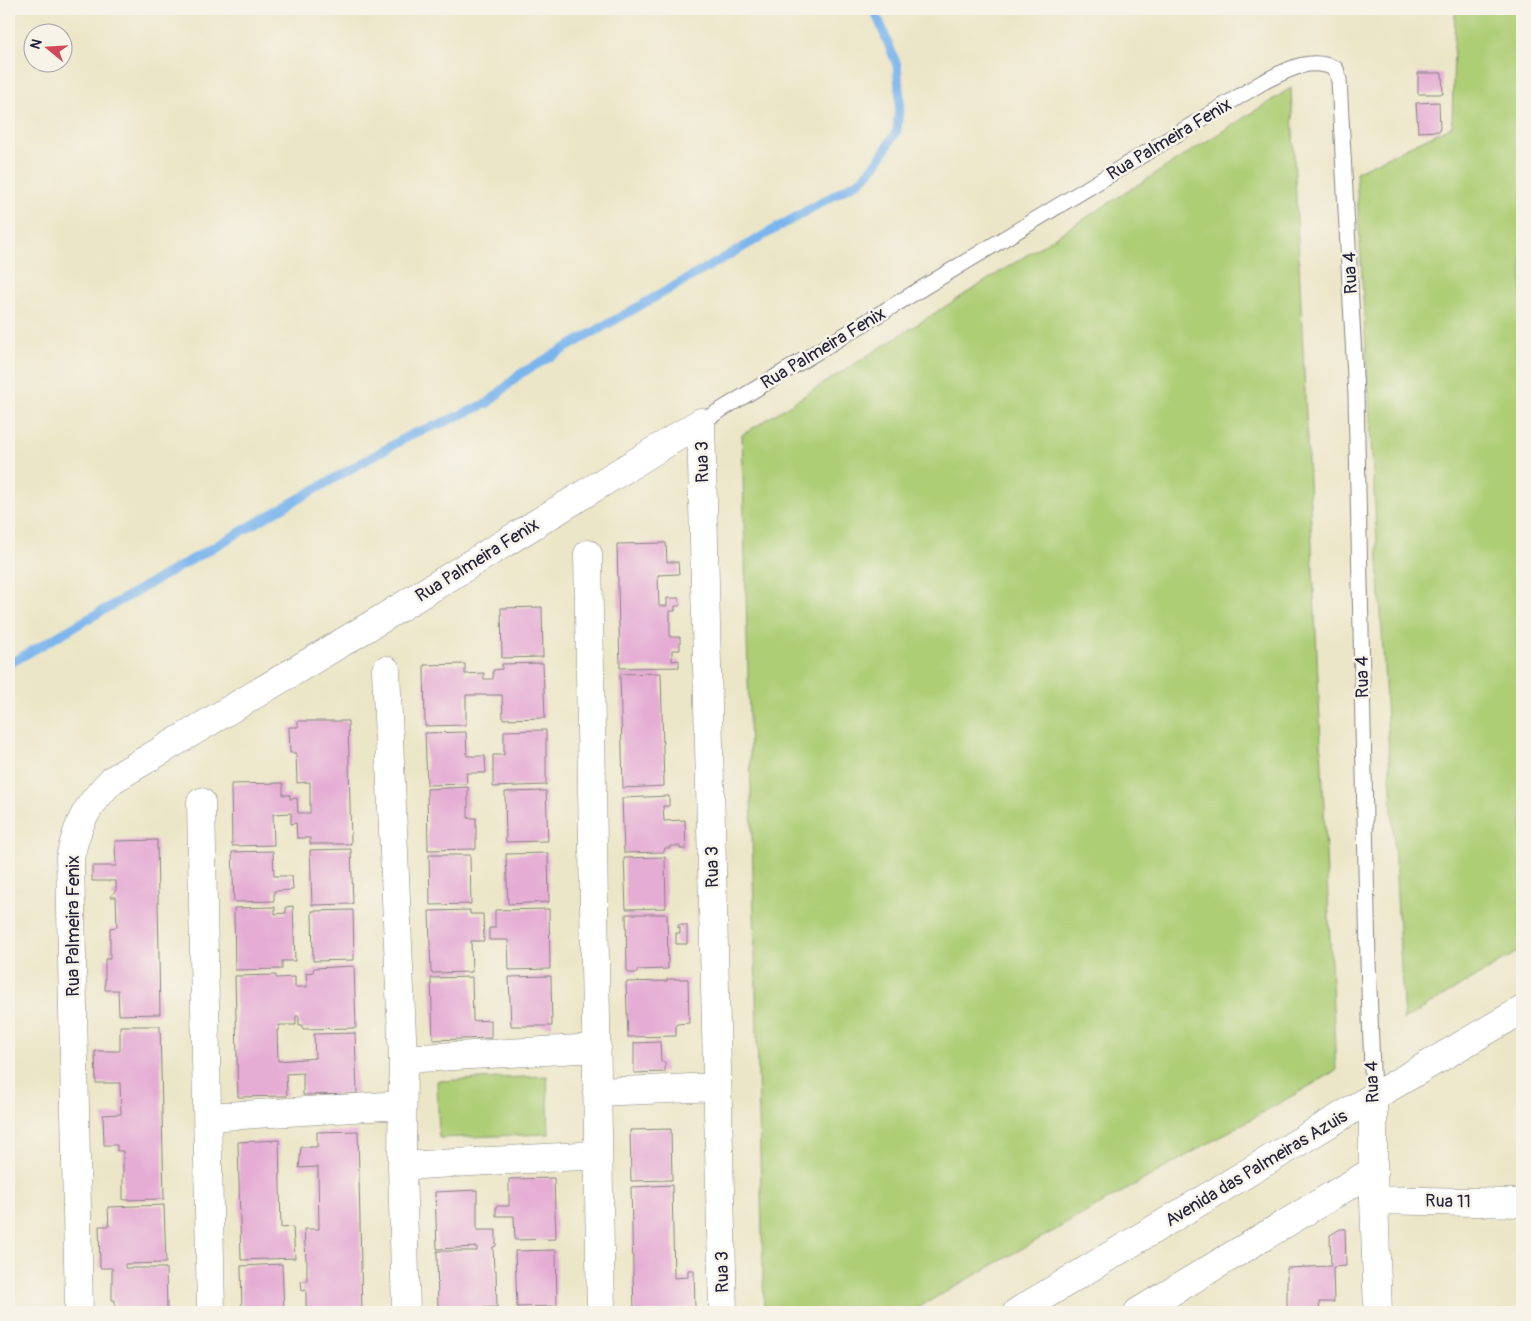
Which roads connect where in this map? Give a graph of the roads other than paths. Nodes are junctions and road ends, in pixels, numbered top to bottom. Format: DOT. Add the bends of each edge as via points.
graph roads {
  1 [pos="1311,63"];
  2 [pos="701,422"];
  3 [pos="588,554"];
  4 [pos="386,670"];
  5 [pos="201,802"];
  6 [pos="1522,1010"];
  7 [pos="597,1048"];
  8 [pos="403,1059"];
  9 [pos="718,1087"];
  10 [pos="597,1092"];
  11 [pos="1373,1097"];
  12 [pos="402,1105"];
  13 [pos="208,1117"];
  14 [pos="598,1155"];
  15 [pos="402,1166"];
  16 [pos="1373,1171"];
  17 [pos="1374,1200"];
  18 [pos="1522,1203"];
  19 [pos="78,1312"];
  20 [pos="211,1312"];
  21 [pos="406,1312"];
  22 [pos="601,1312"];
  23 [pos="723,1312"];
  24 [pos="1017,1312"];
  25 [pos="1138,1312"];
  26 [pos="1378,1312"];
  1 -- 2 [label="lane, Rua Palmeira Fenix" via="1263,82"];
  1 -- 11 [label="lane, Rua 4" via="1326,64 1336,70 1340,90 1356,395"];
  2 -- 9 [label="street, Rua 3"];
  2 -- 19 [label="street, Rua Palmeira Fenix" via="378,622 112,780 95,798 83,816 70,858"];
  3 -- 7 [label="street"];
  4 -- 8 [label="street"];
  5 -- 13 [label="street"];
  6 -- 11 [label="street, Avenida das Palmeiras Azuis"];
  7 -- 8 [label="street"];
  7 -- 10 [label="street"];
  8 -- 12 [label="street"];
  9 -- 10 [label="street"];
  9 -- 23 [label="street, Rua 3"];
  10 -- 14 [label="street"];
  11 -- 16 [label="street, Rua 4"];
  11 -- 24 [label="street, Avenida das Palmeiras Azuis"];
  12 -- 13 [label="street"];
  12 -- 15 [label="street"];
  13 -- 20 [label="street"];
  14 -- 15 [label="street"];
  14 -- 22 [label="street"];
  15 -- 21 [label="street"];
  16 -- 17 [label="street, Rua 4"];
  16 -- 25 [label="street"];
  17 -- 18 [label="street, Rua 11"];
  17 -- 26 [label="street, Rua 4"];
}
